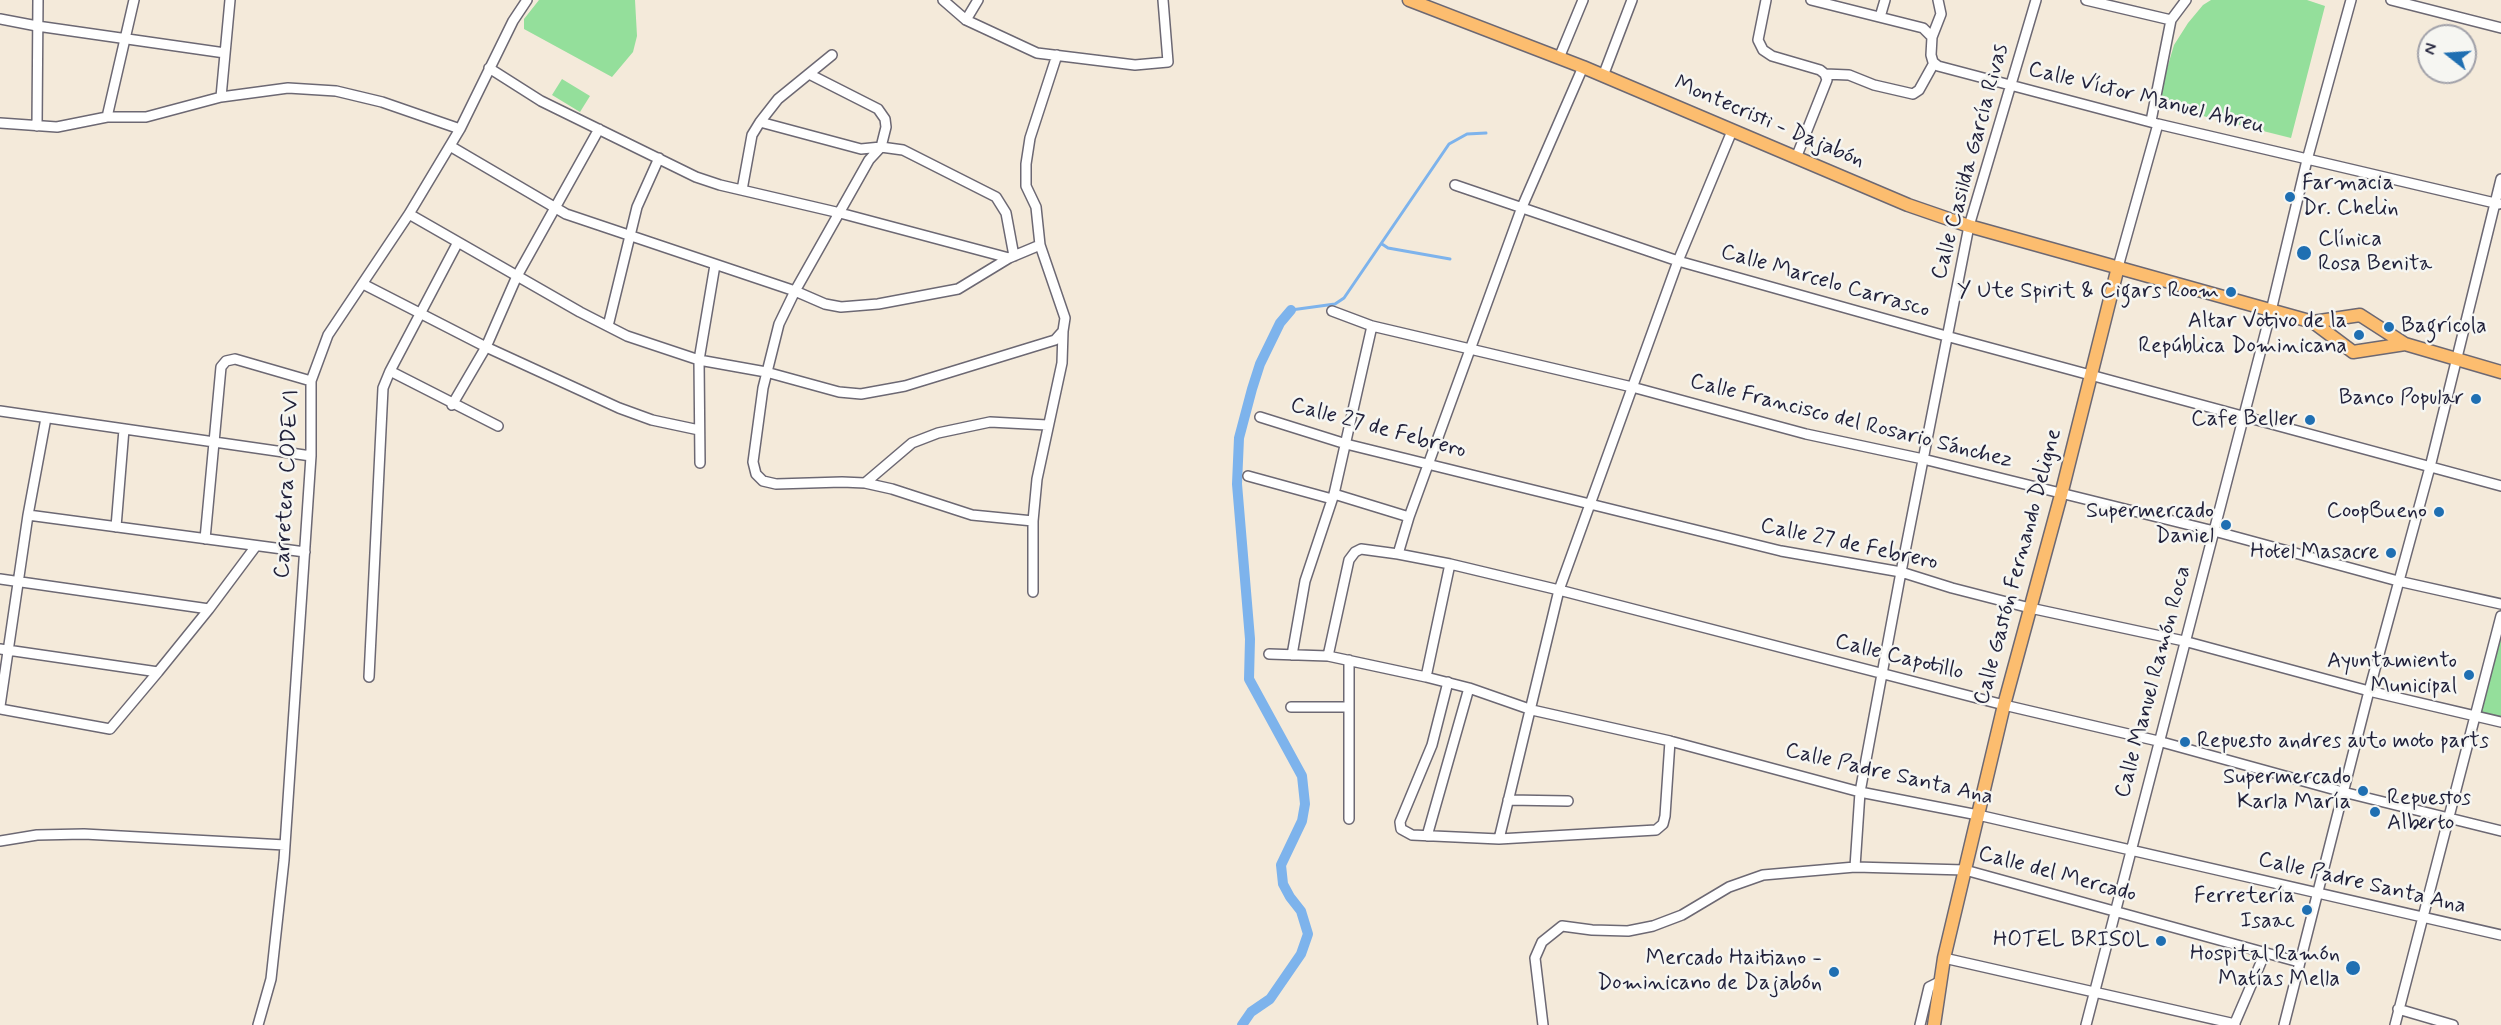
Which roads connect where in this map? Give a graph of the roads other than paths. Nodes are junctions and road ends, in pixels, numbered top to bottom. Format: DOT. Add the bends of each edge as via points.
graph roads {
  1 [pos="38,0"];
  2 [pos="134,0"];
  3 [pos="230,0"];
  4 [pos="527,0"];
  5 [pos="943,0"];
  6 [pos="978,0"];
  7 [pos="1163,0"];
  8 [pos="1409,0"];
  9 [pos="1583,0"];
  10 [pos="1632,0"];
  11 [pos="1766,0"];
  12 [pos="1811,0"];
  13 [pos="1885,0"];
  14 [pos="1938,0"];
  15 [pos="2036,0"];
  16 [pos="2086,0"];
  17 [pos="2186,0"];
  18 [pos="2351,0"];
  19 [pos="2391,0"];
  20 [pos="1880,17"];
  21 [pos="0,19"];
  22 [pos="966,20"];
  23 [pos="2171,20"];
  24 [pos="37,26"];
  25 [pos="2501,28"];
  26 [pos="125,37"];
  27 [pos="1932,37"];
  28 [pos="225,53"];
  29 [pos="832,55"];
  30 [pos="1057,56"];
  31 [pos="1559,58"];
  32 [pos="1934,63"];
  33 [pos="1583,67"];
  34 [pos="489,68"];
  35 [pos="809,74"];
  36 [pos="1825,74"];
  37 [pos="1604,76"];
  38 [pos="2012,85"];
  39 [pos="221,97"];
  40 [pos="106,117"];
  41 [pos="760,122"];
  42 [pos="2155,122"];
  43 [pos="0,123"];
  44 [pos="37,126"];
  45 [pos="459,129"];
  46 [pos="599,129"];
  47 [pos="1732,131"];
  48 [pos="450,146"];
  49 [pos="881,147"];
  50 [pos="659,158"];
  51 [pos="1796,158"];
  52 [pos="2307,160"];
  53 [pos="2501,179"];
  54 [pos="1455,185"];
  55 [pos="742,190"];
  56 [pos="2498,204"];
  57 [pos="555,207"];
  58 [pos="1522,207"];
  59 [pos="840,213"];
  60 [pos="409,214"];
  61 [pos="1969,226"];
  62 [pos="630,236"];
  63 [pos="458,242"];
  64 [pos="1040,245"];
  65 [pos="1012,257"];
  66 [pos="1678,261"];
  67 [pos="715,266"];
  68 [pos="2118,267"];
  69 [pos="517,276"];
  70 [pos="363,284"];
  71 [pos="795,291"];
  72 [pos="1332,311"];
  73 [pos="2271,311"];
  74 [pos="421,314"];
  75 [pos="2313,322"];
  76 [pos="608,326"];
  77 [pos="1372,326"];
  78 [pos="1063,331"];
  79 [pos="1946,336"];
  80 [pos="2405,344"];
  81 [pos="486,347"];
  82 [pos="1469,348"];
  83 [pos="2458,358"];
  84 [pos="699,360"];
  85 [pos="390,371"];
  86 [pos="766,372"];
  87 [pos="2501,372"];
  88 [pos="2091,375"];
  89 [pos="311,381"];
  90 [pos="1632,387"];
  91 [pos="452,405"];
  92 [pos="0,411"];
  93 [pos="2243,415"];
  94 [pos="1260,417"];
  95 [pos="46,418"];
  96 [pos="1047,425"];
  97 [pos="498,426"];
  98 [pos="124,429"];
  99 [pos="699,430"];
  100 [pos="216,442"];
  101 [pos="1346,444"];
  102 [pos="311,456"];
  103 [pos="1923,459"];
  104 [pos="700,463"];
  105 [pos="1429,463"];
  106 [pos="2430,467"];
  107 [pos="1248,476"];
  108 [pos="865,483"];
  109 [pos="2501,486"];
  110 [pos="2061,495"];
  111 [pos="1333,496"];
  112 [pos="1589,504"];
  113 [pos="28,514"];
  114 [pos="1409,517"];
  115 [pos="1033,521"];
  116 [pos="116,527"];
  117 [pos="2214,531"];
  118 [pos="205,539"];
  119 [pos="256,546"];
  120 [pos="305,552"];
  121 [pos="1398,554"];
  122 [pos="1450,564"];
  123 [pos="1901,572"];
  124 [pos="0,579"];
  125 [pos="2398,581"];
  126 [pos="18,582"];
  127 [pos="1559,590"];
  128 [pos="1034,592"];
  129 [pos="2501,604"];
  130 [pos="2030,608"];
  131 [pos="209,609"];
  132 [pos="2501,616"];
  133 [pos="2184,641"];
  134 [pos="4,650"];
  135 [pos="1269,654"];
  136 [pos="1292,656"];
  137 [pos="1328,656"];
  138 [pos="1348,660"];
  139 [pos="158,672"];
  140 [pos="1883,674"];
  141 [pos="369,677"];
  142 [pos="1426,677"];
  143 [pos="1448,682"];
  144 [pos="1469,688"];
  145 [pos="2369,691"];
  146 [pos="2004,705"];
  147 [pos="1292,707"];
  148 [pos="1348,707"];
  149 [pos="0,708"];
  150 [pos="1532,710"];
  151 [pos="2476,715"];
  152 [pos="2501,722"];
  153 [pos="1670,741"];
  154 [pos="2158,741"];
  155 [pos="1860,792"];
  156 [pos="2343,792"];
  157 [pos="1508,800"];
  158 [pos="1568,801"];
  159 [pos="1977,815"];
  160 [pos="1349,819"];
  161 [pos="2450,819"];
  162 [pos="2501,831"];
  163 [pos="1427,836"];
  164 [pos="1499,839"];
  165 [pos="0,841"];
  166 [pos="285,845"];
  167 [pos="2129,851"];
  168 [pos="1855,867"];
  169 [pos="1965,870"];
  170 [pos="2317,893"];
  171 [pos="2114,911"];
  172 [pos="2423,917"];
  173 [pos="2501,935"];
  174 [pos="2265,953"];
  175 [pos="1944,958"];
  176 [pos="2299,962"];
  177 [pos="1941,981"];
  178 [pos="2094,992"];
  179 [pos="2397,1009"];
  180 [pos="2234,1024"];
  181 [pos="258,1025"];
  182 [pos="1543,1025"];
  183 [pos="1920,1025"];
  184 [pos="1934,1025"];
  185 [pos="2086,1025"];
  186 [pos="2284,1025"];
  187 [pos="2395,1025"];
  188 [pos="2452,1025"];
  1 -- 24 [label="street"];
  2 -- 26 [label="street"];
  3 -- 28 [label="street"];
  4 -- 34 [label="street, Carretera CODEVI"];
  5 -- 22 [label="street"];
  6 -- 22 [label="street"];
  7 -- 30 [label="street" via="1168,62 1135,65"];
  8 -- 31 [label="main road, Montecristi - Dajabón"];
  9 -- 31 [label="street"];
  10 -- 37 [label="street"];
  11 -- 36 [label="street" via="1758,40 1763,50"];
  12 -- 20 [label="street"];
  13 -- 20 [label="street"];
  14 -- 27 [label="street" via="1941,14"];
  15 -- 38 [label="street, Calle Casilda García Rivas"];
  16 -- 23 [label="street"];
  17 -- 23 [label="street"];
  18 -- 52 [label="street, Calle Manuel Ramón Roca"];
  19 -- 25 [label="street"];
  20 -- 27 [label="street" via="1923,28"];
  21 -- 24 [label="street"];
  22 -- 30 [label="street" via="1037,53"];
  23 -- 42 [label="street, Calle Gastón Fernando Deligne"];
  24 -- 26 [label="street"];
  24 -- 44 [label="street"];
  26 -- 28 [label="street"];
  26 -- 40 [label="street"];
  27 -- 32 [label="street"];
  28 -- 39 [label="street"];
  29 -- 35 [label="street"];
  30 -- 64 [label="street" via="1030,138 1026,164 1026,186 1036,207"];
  31 -- 33 [label="main road, Montecristi - Dajabón"];
  32 -- 36 [label="street" via="1913,94 1849,75"];
  32 -- 38 [label="street, Calle Víctor Manuel Abreu"];
  33 -- 37 [label="main road, Montecristi - Dajabón"];
  33 -- 58 [label="street"];
  34 -- 45 [label="street, Carretera CODEVI"];
  34 -- 46 [label="street" via="541,101"];
  35 -- 41 [label="street" via="778,99"];
  35 -- 49 [label="street" via="878,110 886,127"];
  36 -- 51 [label="street" via="1826,85"];
  37 -- 47 [label="main road, Montecristi - Dajabón"];
  38 -- 42 [label="street, Calle Víctor Manuel Abreu"];
  38 -- 61 [label="street, Calle Casilda García Rivas"];
  39 -- 40 [label="street" via="146,117"];
  39 -- 45 [label="street" via="288,88 336,91 382,102"];
  40 -- 44 [label="street" via="57,127"];
  41 -- 49 [label="street" via="861,148"];
  41 -- 55 [label="street" via="752,135"];
  42 -- 52 [label="street, Calle Víctor Manuel Abreu"];
  42 -- 68 [label="street, Calle Gastón Fernando Deligne"];
  43 -- 44 [label="street"];
  45 -- 48 [label="street, Carretera CODEVI"];
  46 -- 50 [label="street"];
  46 -- 57 [label="street"];
  47 -- 51 [label="main road, Montecristi - Dajabón"];
  47 -- 66 [label="street"];
  48 -- 57 [label="street"];
  48 -- 60 [label="street, Carretera CODEVI"];
  49 -- 59 [label="street" via="869,160"];
  49 -- 65 [label="street" via="903,150 996,197 1006,213"];
  50 -- 55 [label="street" via="696,177"];
  50 -- 62 [label="street" via="637,207"];
  51 -- 61 [label="main road, Montecristi - Dajabón"];
  52 -- 56 [label="street, Calle Víctor Manuel Abreu"];
  52 -- 73 [label="street, Calle Manuel Ramón Roca"];
  53 -- 56 [label="street"];
  54 -- 58 [label="street, Calle Marcelo Carrasco"];
  55 -- 59 [label="street"];
  56 -- 83 [label="street"];
  57 -- 62 [label="street"];
  57 -- 69 [label="street"];
  58 -- 66 [label="street, Calle Marcelo Carrasco"];
  58 -- 82 [label="street"];
  59 -- 65 [label="street"];
  59 -- 71 [label="street"];
  60 -- 63 [label="street"];
  60 -- 70 [label="street, Carretera CODEVI"];
  61 -- 68 [label="main road, Montecristi - Dajabón"];
  61 -- 79 [label="street, Calle Casilda García Rivas"];
  62 -- 67 [label="street"];
  62 -- 76 [label="street"];
  63 -- 69 [label="street"];
  63 -- 74 [label="street"];
  64 -- 65 [label="street"];
  64 -- 78 [label="street" via="1065,318"];
  65 -- 71 [label="street" via="958,289 878,304 841,307"];
  66 -- 79 [label="street, Calle Marcelo Carrasco"];
  66 -- 90 [label="street"];
  67 -- 71 [label="street"];
  67 -- 84 [label="street"];
  68 -- 73 [label="main road, Montecristi - Dajabón"];
  68 -- 88 [label="main road, Calle Gastón Fernando Deligne"];
  69 -- 76 [label="street"];
  69 -- 81 [label="street"];
  70 -- 74 [label="street"];
  70 -- 89 [label="street, Carretera CODEVI" via="328,334"];
  71 -- 86 [label="street" via="779,324"];
  72 -- 77 [label="street, Calle Francisco del Rosario Sánchez"];
  73 -- 75 [label="main road, Montecristi - Dajabón"];
  73 -- 93 [label="street, Calle Manuel Ramón Roca"];
  74 -- 81 [label="street"];
  74 -- 85 [label="street"];
  75 -- 80 [label="main road" via="2360,315"];
  75 -- 80 [label="main road" via="2353,352"];
  76 -- 84 [label="street"];
  77 -- 82 [label="street, Calle Francisco del Rosario Sánchez"];
  77 -- 101 [label="street"];
  78 -- 86 [label="street" via="1055,340 1034,347 905,386 861,394 839,392"];
  78 -- 96 [label="street" via="1062,363"];
  79 -- 88 [label="street, Calle Marcelo Carrasco"];
  79 -- 103 [label="street, Calle Casilda García Rivas"];
  80 -- 83 [label="main road"];
  81 -- 91 [label="street"];
  81 -- 99 [label="street" via="619,408"];
  82 -- 90 [label="street, Calle Francisco del Rosario Sánchez"];
  82 -- 105 [label="street"];
  83 -- 87 [label="main road"];
  83 -- 106 [label="street"];
  84 -- 86 [label="street"];
  84 -- 99 [label="street"];
  85 -- 91 [label="street"];
  85 -- 141 [label="street" via="383,388"];
  86 -- 108 [label="street" via="753,462 756,474 763,481 776,484"];
  88 -- 93 [label="street, Calle Marcelo Carrasco"];
  88 -- 110 [label="main road, Calle Gastón Fernando Deligne"];
  89 -- 100 [label="street" via="235,359 226,361 221,367"];
  89 -- 102 [label="street, Carretera CODEVI"];
  90 -- 103 [label="street, Calle Francisco del Rosario Sánchez" via="1806,434"];
  90 -- 112 [label="street"];
  91 -- 97 [label="street"];
  92 -- 95 [label="street"];
  93 -- 106 [label="street, Calle Marcelo Carrasco"];
  93 -- 117 [label="street, Calle Manuel Ramón Roca"];
  94 -- 101 [label="street, Calle 27 de Febrero"];
  95 -- 98 [label="street"];
  95 -- 113 [label="street"];
  96 -- 108 [label="street" via="990,422 938,433 912,443"];
  96 -- 115 [label="street"];
  98 -- 100 [label="street"];
  98 -- 116 [label="street"];
  99 -- 104 [label="street"];
  100 -- 102 [label="street"];
  100 -- 118 [label="street"];
  101 -- 105 [label="street, Calle 27 de Febrero"];
  101 -- 111 [label="street"];
  102 -- 120 [label="street, Carretera CODEVI"];
  103 -- 110 [label="street, Calle Francisco del Rosario Sánchez"];
  103 -- 123 [label="street, Calle Casilda García Rivas"];
  105 -- 112 [label="street, Calle 27 de Febrero"];
  105 -- 114 [label="street"];
  106 -- 109 [label="street, Calle Marcelo Carrasco"];
  106 -- 125 [label="street"];
  107 -- 111 [label="street"];
  108 -- 115 [label="street" via="972,515"];
  110 -- 117 [label="street, Calle Francisco del Rosario Sánchez"];
  110 -- 130 [label="main road, Calle Gastón Fernando Deligne"];
  111 -- 114 [label="street"];
  111 -- 136 [label="street" via="1305,581"];
  112 -- 123 [label="street, Calle 27 de Febrero" via="1781,551"];
  112 -- 127 [label="street"];
  113 -- 116 [label="street"];
  113 -- 126 [label="street"];
  114 -- 121 [label="street"];
  115 -- 128 [label="street"];
  116 -- 118 [label="street"];
  117 -- 125 [label="street, Calle Francisco del Rosario Sánchez"];
  117 -- 133 [label="street, Calle Manuel Ramón Roca"];
  118 -- 119 [label="street"];
  119 -- 120 [label="street"];
  119 -- 131 [label="street"];
  120 -- 166 [label="street, Carretera CODEVI"];
  121 -- 122 [label="street, Calle Capotillo"];
  121 -- 137 [label="street, Calle Capotillo" via="1361,549 1349,560"];
  122 -- 127 [label="street, Calle Capotillo"];
  122 -- 142 [label="street"];
  123 -- 130 [label="street, Calle 27 de Febrero"];
  123 -- 140 [label="street, Calle Casilda García Rivas"];
  124 -- 126 [label="street"];
  125 -- 129 [label="street, Calle Francisco del Rosario Sánchez"];
  125 -- 145 [label="street"];
  126 -- 131 [label="street"];
  126 -- 134 [label="street"];
  127 -- 140 [label="street, Calle Capotillo"];
  127 -- 150 [label="street"];
  130 -- 133 [label="street, Calle 27 de Febrero"];
  130 -- 146 [label="main road, Calle Gastón Fernando Deligne"];
  131 -- 139 [label="street"];
  132 -- 151 [label="street"];
  133 -- 145 [label="street, Calle 27 de Febrero"];
  133 -- 154 [label="street, Calle Manuel Ramón Roca"];
  134 -- 139 [label="street"];
  134 -- 149 [label="street"];
  135 -- 136 [label="street, Calle Padre Santa Ana"];
  136 -- 137 [label="street, Calle Padre Santa Ana"];
  137 -- 138 [label="street, Calle Padre Santa Ana"];
  138 -- 142 [label="street, Calle Padre Santa Ana"];
  138 -- 148 [label="street"];
  139 -- 149 [label="street" via="110,729"];
  140 -- 146 [label="street, Calle Capotillo"];
  140 -- 155 [label="street, Calle Casilda García Rivas"];
  142 -- 143 [label="street, Calle Padre Santa Ana"];
  143 -- 144 [label="street, Calle Padre Santa Ana"];
  143 -- 163 [label="street" via="1432,746 1400,822 1404,833"];
  144 -- 150 [label="street, Calle Padre Santa Ana"];
  144 -- 163 [label="street"];
  145 -- 151 [label="street, Calle 27 de Febrero"];
  145 -- 156 [label="street"];
  146 -- 154 [label="street, Calle Capotillo"];
  146 -- 159 [label="main road, Calle Gastón Fernando Deligne"];
  147 -- 148 [label="street"];
  148 -- 160 [label="street"];
  150 -- 153 [label="street, Calle Padre Santa Ana"];
  150 -- 157 [label="street"];
  151 -- 152 [label="street, Calle 27 de Febrero"];
  151 -- 161 [label="street"];
  153 -- 155 [label="street, Calle Padre Santa Ana"];
  153 -- 164 [label="street" via="1665,816 1656,830"];
  154 -- 156 [label="street, Calle Capotillo"];
  154 -- 167 [label="street, Calle Manuel Ramón Roca"];
  155 -- 159 [label="street, Calle Padre Santa Ana"];
  155 -- 168 [label="street, Calle Casilda García Rivas"];
  156 -- 161 [label="street, Calle Capotillo"];
  156 -- 170 [label="street"];
  157 -- 158 [label="street"];
  157 -- 164 [label="street"];
  159 -- 167 [label="street, Calle Padre Santa Ana"];
  159 -- 169 [label="main road, Calle Gastón Fernando Deligne"];
  161 -- 162 [label="street, Calle Capotillo"];
  161 -- 172 [label="street"];
  163 -- 164 [label="street"];
  165 -- 166 [label="street" via="84,834"];
  166 -- 181 [label="street, Carretera CODEVI" via="271,979"];
  167 -- 170 [label="street, Calle Padre Santa Ana"];
  167 -- 171 [label="street, Calle Manuel Ramón Roca"];
  168 -- 169 [label="street, Calle del Mercado"];
  168 -- 182 [label="street, Calle del Mercado" via="1763,875 1729,887 1682,915 1653,926 1628,931 1562,926 1542,942 1535,957"];
  169 -- 171 [label="street, Calle del Mercado"];
  169 -- 175 [label="main road, Calle Gastón Fernando Deligne"];
  170 -- 172 [label="street, Calle Padre Santa Ana"];
  170 -- 176 [label="street"];
  171 -- 174 [label="street, Calle del Mercado"];
  171 -- 178 [label="street, Calle Manuel Ramón Roca"];
  172 -- 173 [label="street, Calle Padre Santa Ana"];
  172 -- 179 [label="street"];
  174 -- 176 [label="street, Calle del Mercado"];
  174 -- 180 [label="street"];
  175 -- 177 [label="main road, Calle Gastón Fernando Deligne"];
  175 -- 178 [label="street"];
  176 -- 186 [label="street"];
  177 -- 183 [label="street" via="1929,987"];
  177 -- 184 [label="main road, Calle Gastón Fernando Deligne"];
  178 -- 180 [label="street"];
  178 -- 185 [label="street, Calle Manuel Ramón Roca"];
  179 -- 187 [label="street"];
  179 -- 188 [label="street"];
}
